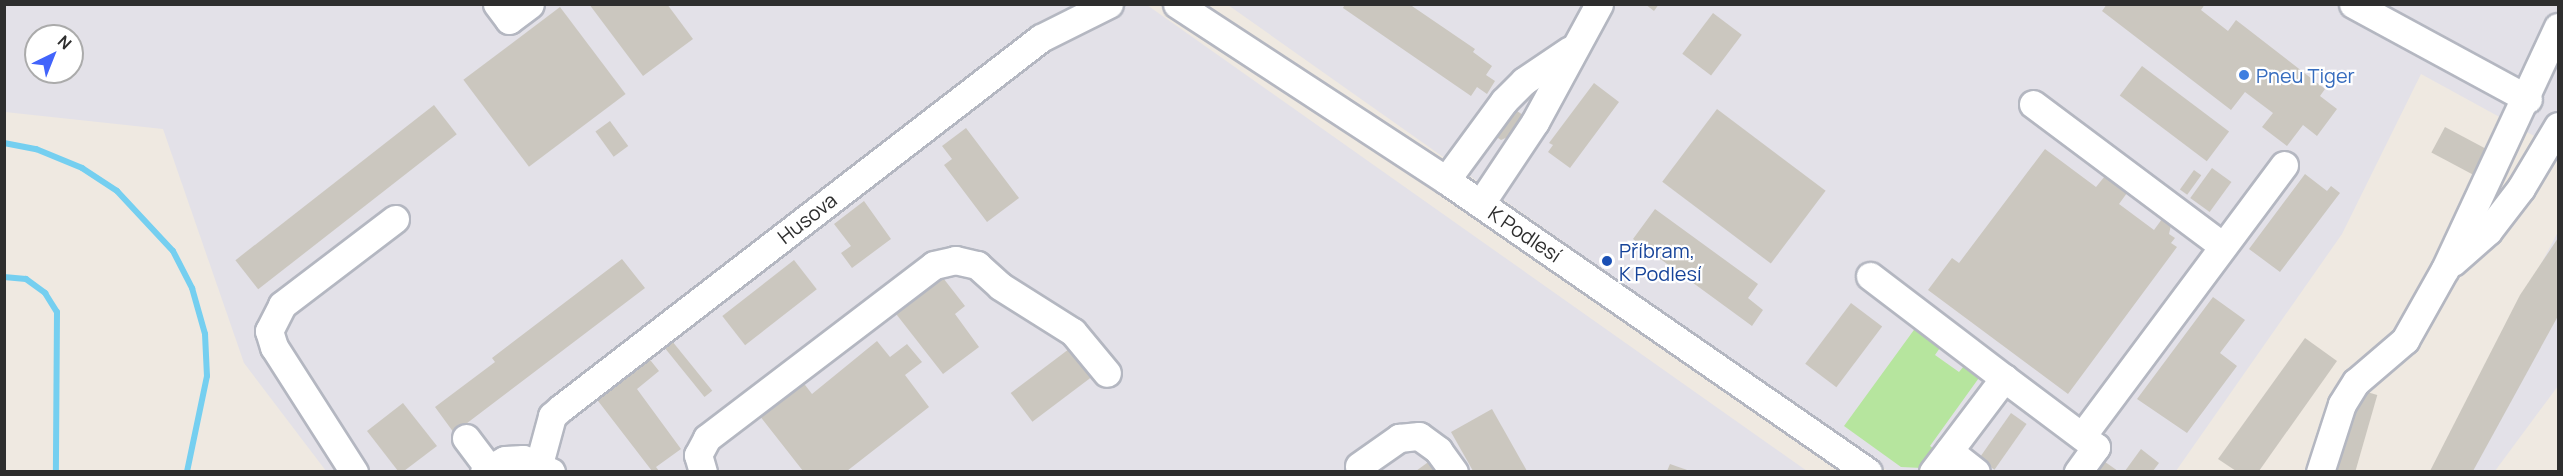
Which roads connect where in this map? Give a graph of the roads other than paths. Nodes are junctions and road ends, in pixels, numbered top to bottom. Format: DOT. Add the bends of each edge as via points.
graph roads {
  1 [pos="497,4"];
  2 [pos="530,4"];
  3 [pos="1109,4"];
  4 [pos="1177,4"];
  5 [pos="1599,4"];
  6 [pos="2353,4"];
  7 [pos="2559,27"];
  8 [pos="1571,49"];
  9 [pos="2528,99"];
  10 [pos="2033,104"];
  11 [pos="2559,126"];
  12 [pos="2284,165"];
  13 [pos="1446,180"];
  14 [pos="1481,203"];
  15 [pos="395,219"];
  16 [pos="2223,246"];
  17 [pos="2445,269"];
  18 [pos="1870,276"];
  19 [pos="1107,373"];
  20 [pos="2004,378"];
  21 [pos="466,438"];
  22 [pos="2094,452"];
  23 [pos="1941,461"];
  24 [pos="1839,463"];
  25 [pos="1359,466"];
  26 [pos="545,467"];
  27 [pos="487,470"];
  28 [pos="354,471"];
  29 [pos="703,471"];
  30 [pos="1454,471"];
  31 [pos="1868,471"];
  32 [pos="1976,471"];
  33 [pos="2078,471"];
  34 [pos="2320,471"];
  1 -- 2 [label="street" via="509,20"];
  3 -- 26 [label="street, Husova" via="1041,38 561,408 552,416"];
  4 -- 13 [label="street, K Podlesí"];
  5 -- 8 [label="street"];
  6 -- 9 [label="street"];
  7 -- 9 [label="street"];
  8 -- 13 [label="street" via="1524,81 1504,101"];
  8 -- 14 [label="street" via="1535,122"];
  9 -- 17 [label="street"];
  10 -- 16 [label="street"];
  11 -- 17 [label="street" via="2521,188 2488,231"];
  12 -- 16 [label="street"];
  13 -- 14 [label="street, K Podlesí"];
  14 -- 24 [label="street, K Podlesí"];
  15 -- 28 [label="street" via="282,305 269,332 274,347"];
  16 -- 22 [label="street"];
  17 -- 34 [label="street" via="2405,340 2356,382 2342,404"];
  18 -- 20 [label="street"];
  19 -- 29 [label="street" via="1073,332 1000,286 977,265 955,260 933,265 707,438 698,455"];
  20 -- 22 [label="street"];
  20 -- 23 [label="street"];
  21 -- 27 [label="street"];
  22 -- 33 [label="street"];
  23 -- 32 [label="street"];
  24 -- 31 [label="street, K Podlesí"];
  25 -- 30 [label="street" via="1399,438 1419,436 1438,450"];
  26 -- 27 [label="street, Husova" via="506,460"];
}
